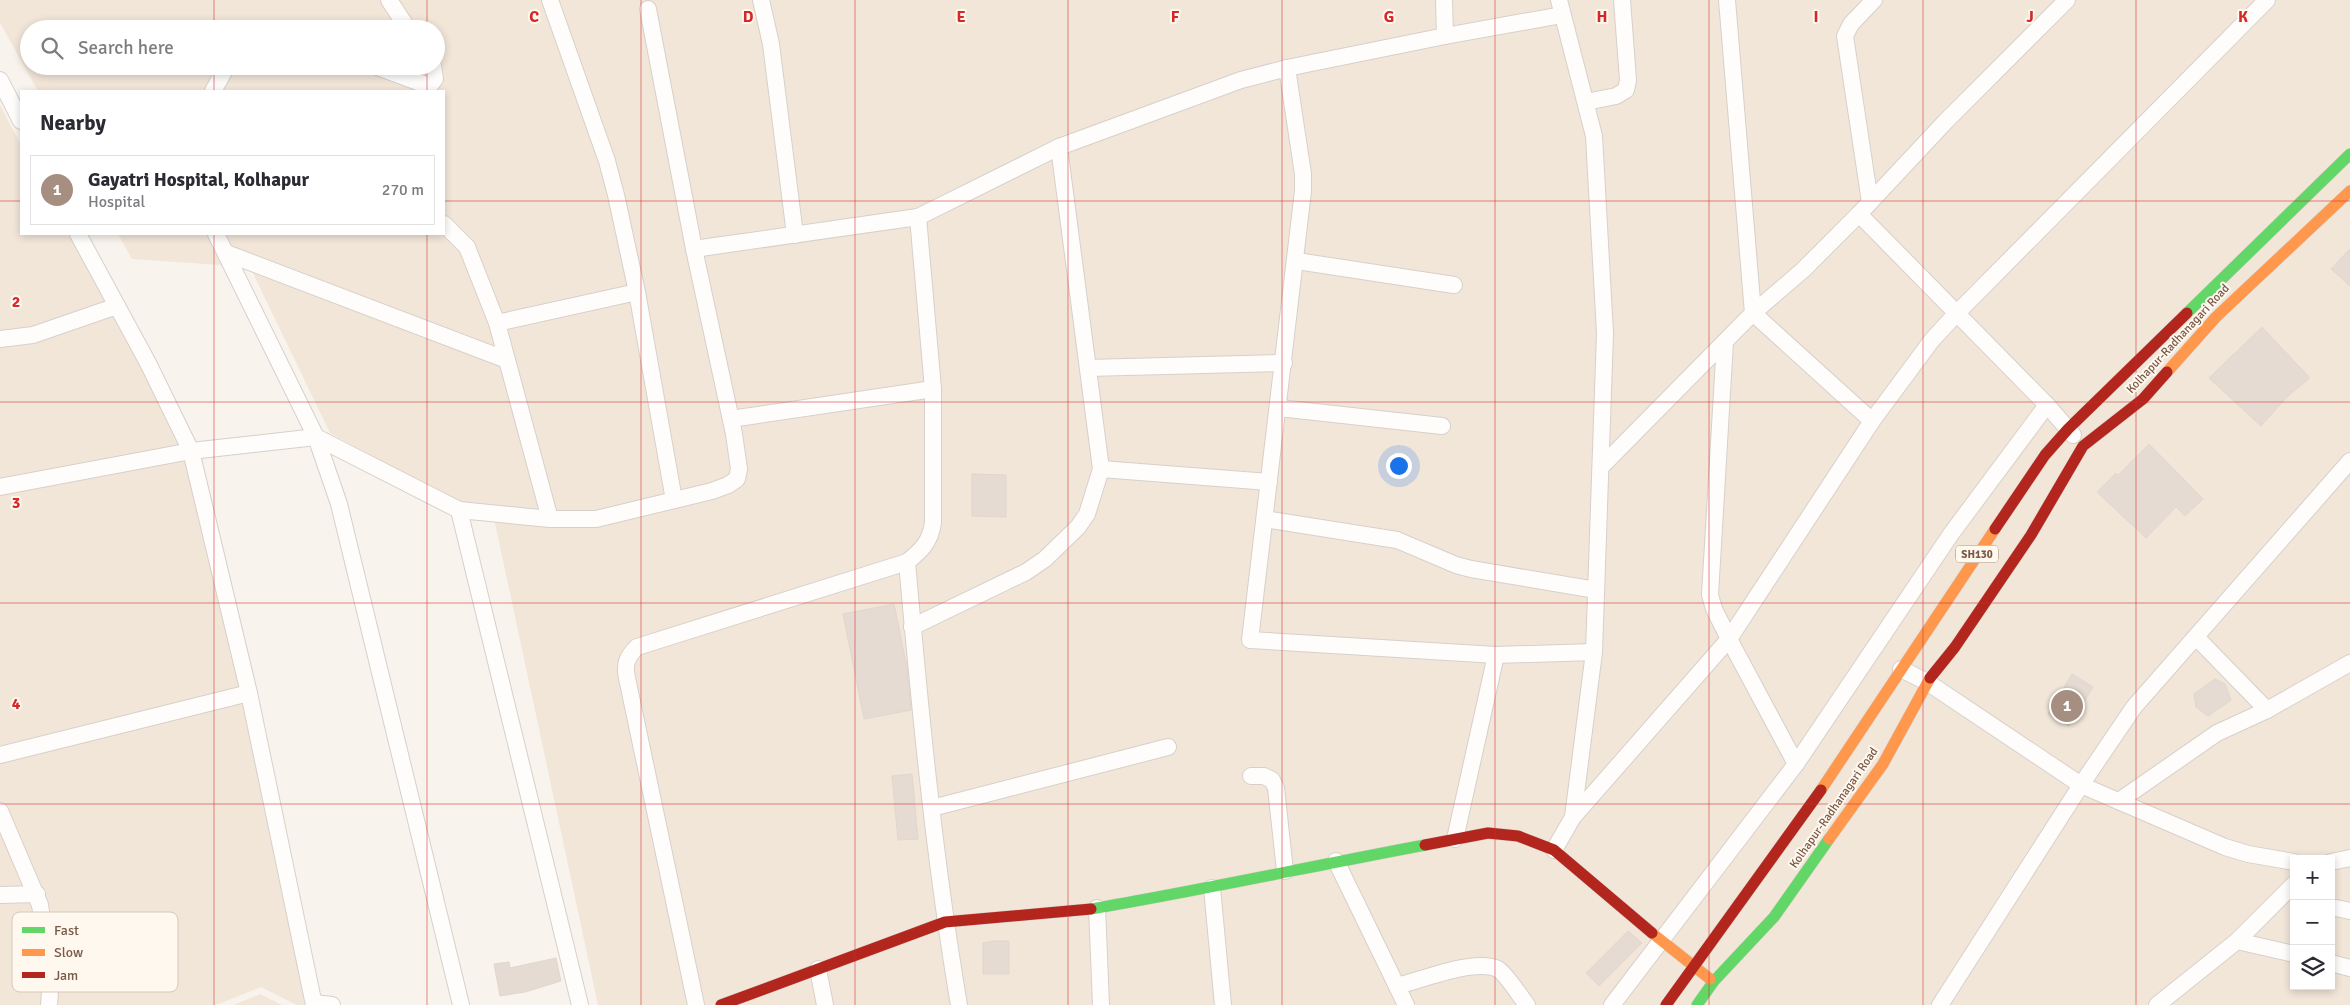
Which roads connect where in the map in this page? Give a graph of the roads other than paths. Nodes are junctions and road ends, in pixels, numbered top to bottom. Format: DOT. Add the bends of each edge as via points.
graph roads {
  1 [pos="390,0"];
  2 [pos="550,0"];
  3 [pos="761,0"];
  4 [pos="1444,0"];
  5 [pos="1622,0"];
  6 [pos="1726,0"];
  7 [pos="1874,0"];
  8 [pos="2067,0"];
  9 [pos="2267,0"];
  10 [pos="1560,8"];
  11 [pos="648,10"];
  12 [pos="402,20"];
  13 [pos="1446,36"];
  14 [pos="1287,68"];
  15 [pos="222,75"];
  16 [pos="399,75"];
  17 [pos="434,75"];
  18 [pos="0,80"];
  19 [pos="213,90"];
  20 [pos="1586,102"];
  21 [pos="20,119"];
  22 [pos="1059,147"];
  23 [pos="2350,154"];
  24 [pos="2350,191"];
  25 [pos="1864,208"];
  26 [pos="918,217"];
  27 [pos="445,225"];
  28 [pos="79,235"];
  29 [pos="217,235"];
  30 [pos="795,235"];
  31 [pos="694,249"];
  32 [pos="226,252"];
  33 [pos="1296,261"];
  34 [pos="1454,286"];
  35 [pos="637,292"];
  36 [pos="118,306"];
  37 [pos="1753,313"];
  38 [pos="1956,314"];
  39 [pos="497,324"];
  40 [pos="0,339"];
  41 [pos="1725,342"];
  42 [pos="508,360"];
  43 [pos="1284,363"];
  44 [pos="1088,368"];
  45 [pos="933,389"];
  46 [pos="2047,405"];
  47 [pos="1279,408"];
  48 [pos="731,419"];
  49 [pos="1872,421"];
  50 [pos="1442,426"];
  51 [pos="2068,429"];
  52 [pos="316,437"];
  53 [pos="2083,446"];
  54 [pos="191,452"];
  55 [pos="2350,461"];
  56 [pos="1602,466"];
  57 [pos="1101,469"];
  58 [pos="1269,482"];
  59 [pos="0,487"];
  60 [pos="674,500"];
  61 [pos="459,510"];
  62 [pos="550,519"];
  63 [pos="1265,519"];
  64 [pos="907,562"];
  65 [pos="1596,590"];
  66 [pos="912,627"];
  67 [pos="2196,637"];
  68 [pos="1728,639"];
  69 [pos="1594,652"];
  70 [pos="1496,655"];
  71 [pos="2350,663"];
  72 [pos="1901,669"];
  73 [pos="1927,682"];
  74 [pos="249,693"];
  75 [pos="2267,710"];
  76 [pos="1168,747"];
  77 [pos="0,755"];
  78 [pos="1796,764"];
  79 [pos="1252,776"];
  80 [pos="2081,785"];
  81 [pos="2119,801"];
  82 [pos="932,808"];
  83 [pos="0,811"];
  84 [pos="1573,817"];
  85 [pos="1455,839"];
  86 [pos="1554,850"];
  87 [pos="2350,858"];
  88 [pos="1336,861"];
  89 [pos="2290,861"];
  90 [pos="2335,861"];
  91 [pos="1286,871"];
  92 [pos="1212,888"];
  93 [pos="2290,893"];
  94 [pos="37,894"];
  95 [pos="0,895"];
  96 [pos="1097,908"];
  97 [pos="2335,908"];
  98 [pos="40,912"];
  99 [pos="2350,912"];
  100 [pos="945,922"];
  101 [pos="1660,940"];
  102 [pos="2236,940"];
  103 [pos="2290,953"];
  104 [pos="2335,964"];
  105 [pos="1695,967"];
  106 [pos="2350,968"];
  107 [pos="818,969"];
  108 [pos="1714,981"];
  109 [pos="1397,986"];
  110 [pos="50,992"];
  111 [pos="314,1004"];
  112 [pos="49,1005"];
  113 [pos="332,1005"];
  114 [pos="461,1005"];
  115 [pos="580,1005"];
  116 [pos="696,1005"];
  117 [pos="722,1005"];
  118 [pos="825,1005"];
  119 [pos="959,1005"];
  120 [pos="1101,1005"];
  121 [pos="1223,1005"];
  122 [pos="1406,1005"];
  123 [pos="1527,1005"];
  124 [pos="1612,1005"];
  125 [pos="1666,1005"];
  126 [pos="1697,1005"];
  127 [pos="1940,1005"];
  128 [pos="2157,1005"];
  1 -- 12 [label="street"];
  2 -- 35 [label="street" via="607,161"];
  3 -- 30 [label="street" via="771,44"];
  4 -- 13 [label="street"];
  5 -- 20 [label="street" via="1626,90 1616,96"];
  6 -- 37 [label="street"];
  7 -- 25 [label="street" via="1850,24 1845,36"];
  8 -- 25 [label="street"];
  9 -- 38 [label="street"];
  10 -- 13 [label="street"];
  10 -- 20 [label="street"];
  11 -- 31 [label="street"];
  13 -- 14 [label="street"];
  14 -- 22 [label="street" via="1241,80"];
  14 -- 33 [label="street" via="1303,174"];
  15 -- 19 [label="street"];
  16 -- 17 [label="street" via="426,85 431,84"];
  18 -- 21 [label="street"];
  20 -- 56 [label="street" via="1594,136 1605,333"];
  22 -- 26 [label="street"];
  22 -- 44 [label="street"];
  23 -- 51 [label="main road, SH130"];
  24 -- 53 [label="main road, Kolhapur-Radhanagari Road" via="2216,317 2143,398"];
  25 -- 37 [label="street" via="1803,270"];
  25 -- 38 [label="street"];
  26 -- 30 [label="street"];
  26 -- 45 [label="street"];
  27 -- 39 [label="street" via="467,247"];
  28 -- 36 [label="street"];
  29 -- 32 [label="street"];
  30 -- 31 [label="street"];
  31 -- 48 [label="street"];
  32 -- 42 [label="street"];
  32 -- 52 [label="street"];
  33 -- 34 [label="street"];
  33 -- 43 [label="street"];
  35 -- 39 [label="street"];
  35 -- 60 [label="street"];
  36 -- 40 [label="street" via="33,335"];
  36 -- 54 [label="street"];
  37 -- 41 [label="street"];
  37 -- 49 [label="street"];
  38 -- 46 [label="street"];
  38 -- 49 [label="street" via="1932,340"];
  39 -- 42 [label="street"];
  41 -- 56 [label="street"];
  41 -- 68 [label="street" via="1710,595"];
  42 -- 62 [label="street"];
  43 -- 44 [label="street"];
  43 -- 47 [label="street"];
  44 -- 57 [label="street"];
  45 -- 48 [label="street"];
  45 -- 64 [label="street" via="931,537 924,549"];
  46 -- 51 [label="street"];
  46 -- 78 [label="street" via="1952,534"];
  47 -- 50 [label="street"];
  47 -- 58 [label="street"];
  48 -- 60 [label="street" via="739,469 737,478 720,488"];
  49 -- 68 [label="street"];
  51 -- 53 [label="street"];
  51 -- 72 [label="main road, SH130" via="2045,455"];
  52 -- 54 [label="street"];
  52 -- 61 [label="street"];
  52 -- 114 [label="street" via="339,504"];
  53 -- 73 [label="main road, Kolhapur-Radhanagari Road" via="2031,535 1956,648"];
  54 -- 59 [label="street"];
  54 -- 74 [label="street"];
  55 -- 67 [label="street"];
  56 -- 65 [label="street"];
  57 -- 58 [label="street"];
  57 -- 66 [label="street" via="1087,514 1045,559 1026,572"];
  58 -- 63 [label="street"];
  60 -- 62 [label="street" via="596,519"];
  61 -- 62 [label="street"];
  61 -- 115 [label="street"];
  63 -- 65 [label="street" via="1397,540 1456,565"];
  63 -- 70 [label="street" via="1250,640"];
  64 -- 66 [label="street"];
  64 -- 116 [label="street" via="637,647 628,656 627,678"];
  65 -- 69 [label="street"];
  66 -- 82 [label="street"];
  67 -- 75 [label="street"];
  67 -- 80 [label="street" via="2134,707"];
  68 -- 78 [label="street"];
  68 -- 84 [label="street"];
  69 -- 70 [label="street"];
  69 -- 84 [label="street"];
  70 -- 85 [label="street"];
  71 -- 75 [label="street"];
  72 -- 73 [label="street"];
  72 -- 105 [label="main road, SH130" via="1833,773"];
  73 -- 80 [label="street"];
  73 -- 108 [label="main road, Kolhapur-Radhanagari Road" via="1883,764 1780,909"];
  74 -- 77 [label="street"];
  74 -- 111 [label="street"];
  75 -- 81 [label="street" via="2199,743"];
  76 -- 82 [label="street"];
  78 -- 101 [label="street"];
  79 -- 91 [label="street" via="1272,780 1276,788"];
  80 -- 81 [label="street"];
  80 -- 127 [label="street"];
  81 -- 89 [label="street" via="2225,847"];
  82 -- 100 [label="street"];
  83 -- 94 [label="street"];
  84 -- 86 [label="street"];
  85 -- 86 [label="main road" via="1502,834 1518,836"];
  85 -- 88 [label="main road"];
  86 -- 101 [label="main road"];
  87 -- 90 [label="street"];
  88 -- 91 [label="main road"];
  88 -- 109 [label="street"];
  91 -- 92 [label="main road"];
  92 -- 96 [label="main road"];
  92 -- 121 [label="street"];
  93 -- 102 [label="street"];
  94 -- 95 [label="street"];
  94 -- 98 [label="street"];
  96 -- 100 [label="main road"];
  96 -- 120 [label="street"];
  97 -- 99 [label="street"];
  100 -- 107 [label="main road"];
  100 -- 119 [label="street"];
  101 -- 105 [label="main road"];
  101 -- 124 [label="street"];
  102 -- 103 [label="street"];
  102 -- 128 [label="street"];
  104 -- 106 [label="street"];
  105 -- 108 [label="main road"];
  105 -- 125 [label="main road, SH130"];
  107 -- 117 [label="main road"];
  107 -- 118 [label="street"];
  108 -- 126 [label="main road, Kolhapur-Radhanagari Road"];
  109 -- 122 [label="street"];
  109 -- 123 [label="street" via="1472,966 1487,966 1500,970"];
  110 -- 112 [label="street"];
  111 -- 113 [label="street"];
}
